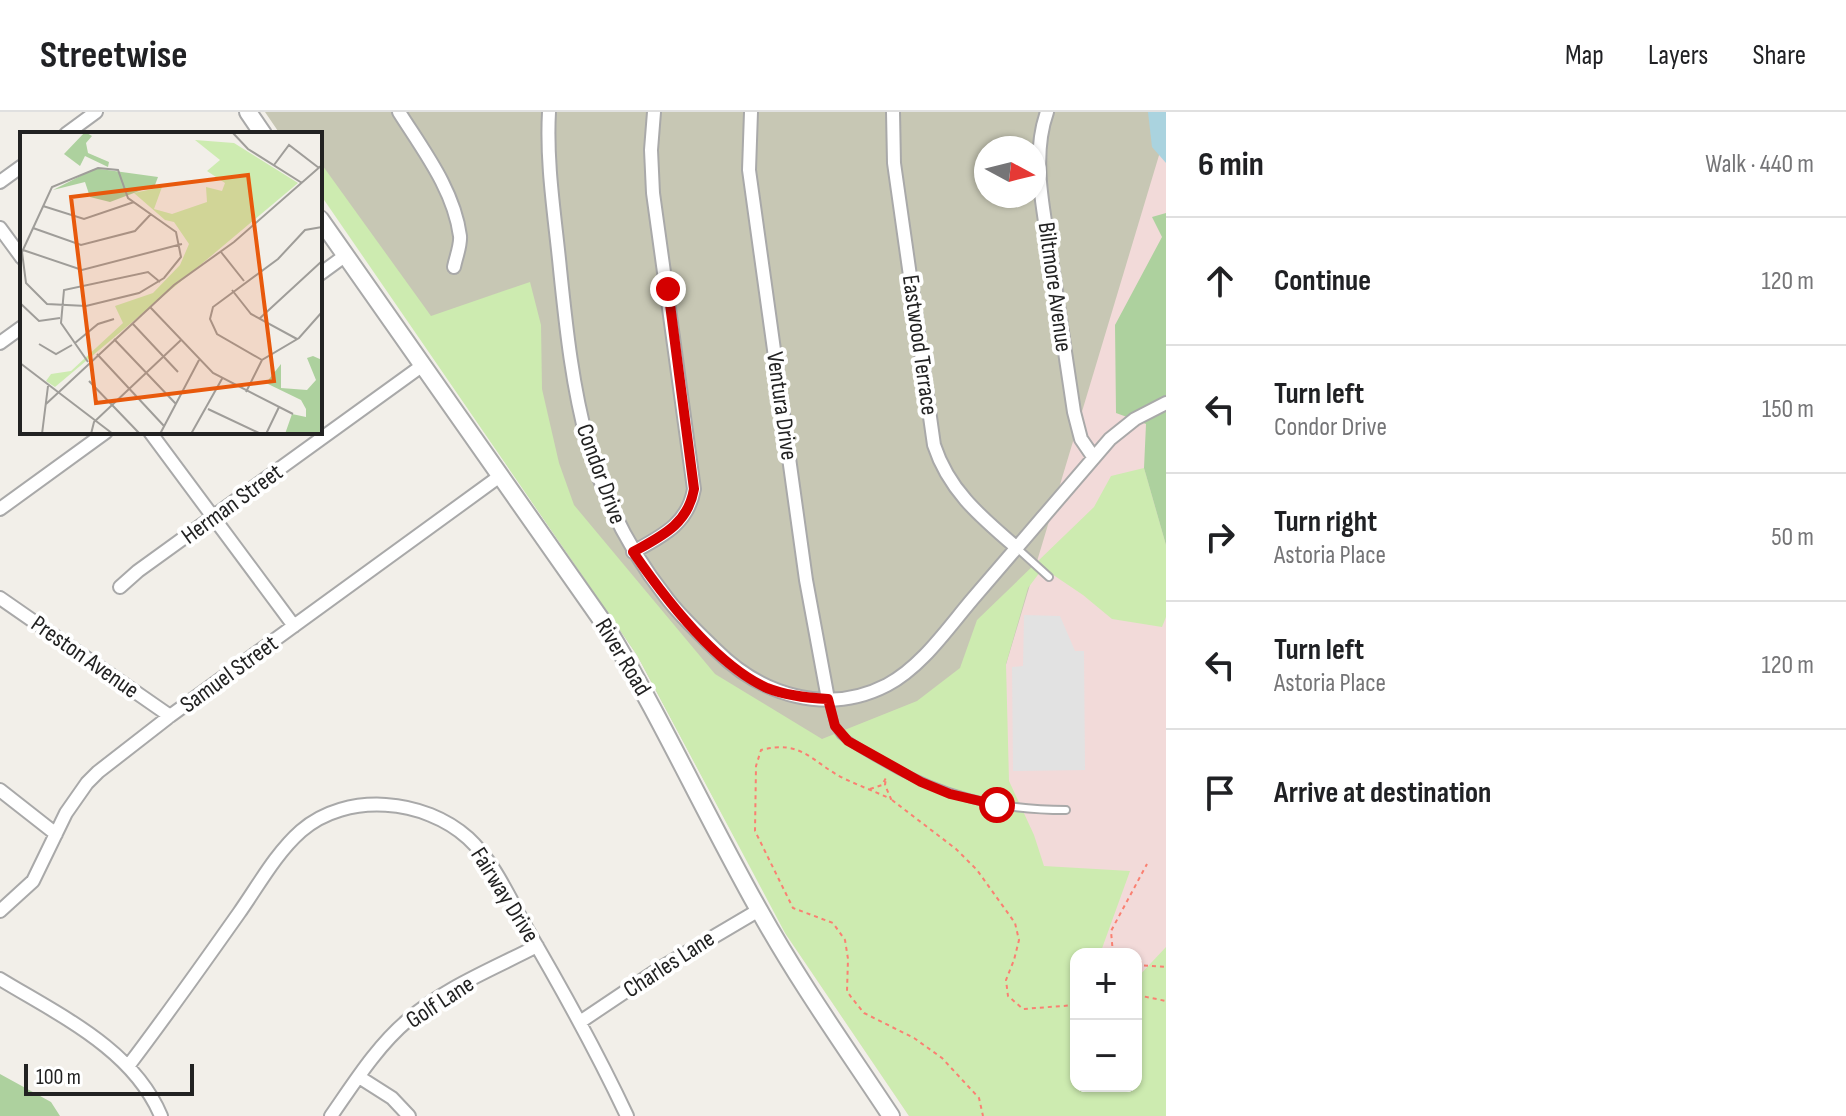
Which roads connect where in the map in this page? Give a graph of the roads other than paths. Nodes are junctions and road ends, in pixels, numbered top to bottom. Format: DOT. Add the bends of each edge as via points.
graph roads {
  1 [pos="96,112"];
  2 [pos="248,112"];
  3 [pos="399,112"];
  4 [pos="549,112"];
  5 [pos="654,112"];
  6 [pos="751,112"];
  7 [pos="893,112"];
  8 [pos="1047,112"];
  9 [pos="69,132"];
  10 [pos="262,132"];
  11 [pos="20,167"];
  12 [pos="0,182"];
  13 [pos="322,222"];
  14 [pos="0,228"];
  15 [pos="20,255"];
  16 [pos="346,255"];
  17 [pos="454,267"];
  18 [pos="322,273"];
  19 [pos="20,328"];
  20 [pos="0,343"];
  21 [pos="423,365"];
  22 [pos="1166,403"];
  23 [pos="103,434"];
  24 [pos="151,434"];
  25 [pos="1094,458"];
  26 [pos="500,476"];
  27 [pos="0,509"];
  28 [pos="213,517"];
  29 [pos="1017,548"];
  30 [pos="633,552"];
  31 [pos="1049,577"];
  32 [pos="120,587"];
  33 [pos="0,598"];
  34 [pos="294,626"];
  35 [pos="828,699"];
  36 [pos="170,716"];
  37 [pos="0,790"];
  38 [pos="1066,810"];
  39 [pos="56,834"];
  40 [pos="759,910"];
  41 [pos="0,911"];
  42 [pos="537,946"];
  43 [pos="0,979"];
  44 [pos="580,1022"];
  45 [pos="129,1065"];
  46 [pos="359,1077"];
  47 [pos="161,1116"];
  48 [pos="331,1116"];
  49 [pos="409,1116"];
  50 [pos="627,1116"];
  51 [pos="891,1116"];
  1 -- 9 [label="street"];
  2 -- 10 [label="street"];
  3 -- 17 [label="street" via="440,177 453,212 460,238"];
  4 -- 30 [label="street, Condor Drive" via="550,167 577,399 600,484"];
  5 -- 30 [label="street" via="653,193 694,489 680,523"];
  6 -- 35 [label="street, Ventura Drive" via="751,185 806,580"];
  7 -- 29 [label="street, Eastwood Terrace" via="894,163 934,445 960,497"];
  8 -- 25 [label="street, Biltmore Avenue" via="1038,169 1074,412 1081,439"];
  11 -- 12 [label="street"];
  13 -- 16 [label="street, River Road"];
  14 -- 15 [label="street"];
  16 -- 18 [label="street"];
  16 -- 21 [label="street, River Road"];
  19 -- 20 [label="street"];
  21 -- 26 [label="street, River Road"];
  21 -- 28 [label="street, Herman Street"];
  22 -- 25 [label="street, Condor Drive" via="1122,428"];
  23 -- 27 [label="street"];
  24 -- 28 [label="street"];
  25 -- 29 [label="street, Condor Drive"];
  26 -- 34 [label="street, Samuel Street"];
  26 -- 40 [label="street, River Road" via="646,692"];
  28 -- 32 [label="street, Herman Street"];
  28 -- 34 [label="street"];
  29 -- 31 [label="lane"];
  29 -- 35 [label="street, Condor Drive" via="910,668 863,694"];
  30 -- 35 [label="street, Condor Drive" via="668,600 737,669 775,691"];
  33 -- 36 [label="street, Preston Avenue"];
  34 -- 36 [label="street, Samuel Street"];
  35 -- 38 [label="lane" via="841,735 921,782 972,800"];
  36 -- 39 [label="street, Samuel Street" via="87,783"];
  37 -- 39 [label="street"];
  39 -- 41 [label="street, Samuel Street" via="33,881"];
  40 -- 44 [label="street, Charles Lane"];
  40 -- 51 [label="street, River Road" via="804,988"];
  42 -- 44 [label="street, Fairway Drive"];
  42 -- 45 [label="street, Fairway Drive" via="488,860 455,827 404,806 343,810 314,821 291,841"];
  42 -- 46 [label="street, Golf Lane" via="428,1004 393,1034"];
  43 -- 45 [label="street"];
  44 -- 50 [label="street, Fairway Drive"];
  45 -- 47 [label="street"];
  46 -- 48 [label="street, Golf Lane"];
  46 -- 49 [label="street"];
}
